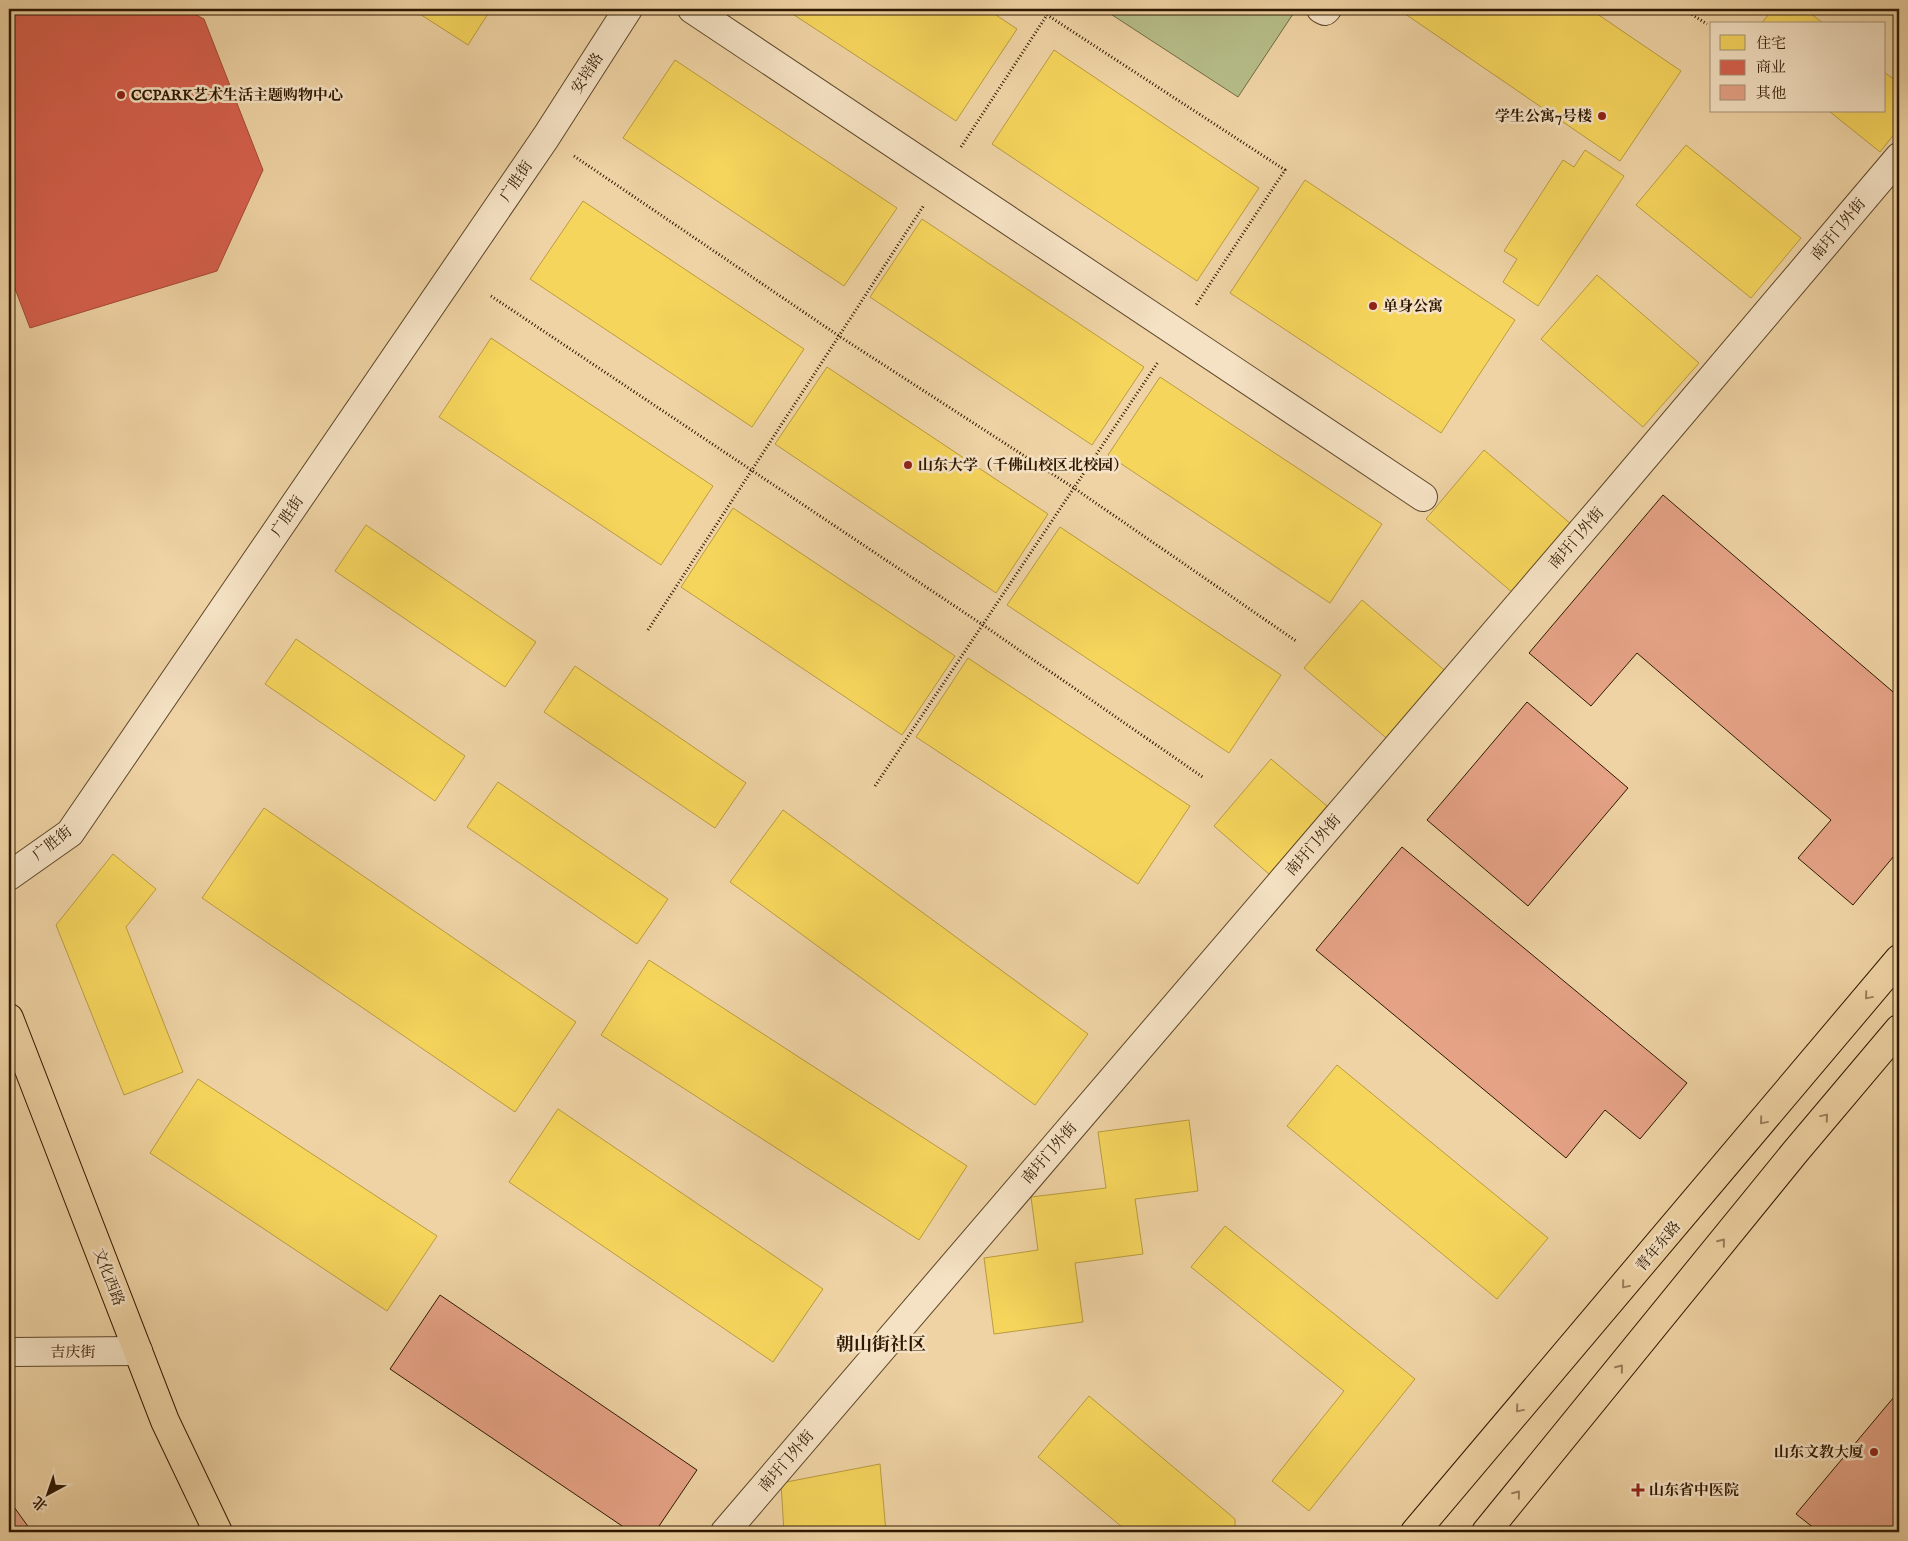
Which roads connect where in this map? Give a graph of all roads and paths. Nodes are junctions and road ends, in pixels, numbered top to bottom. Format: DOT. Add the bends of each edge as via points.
graph roads {
  1 [pos="628,9"];
  2 [pos="692,9"];
  3 [pos="1038,9"];
  4 [pos="1321,9"];
  5 [pos="1327,9"];
  6 [pos="1683,9"];
  7 [pos="1047,15"];
  8 [pos="1707,24"];
  9 [pos="546,137"];
  10 [pos="1899,157"];
  11 [pos="942,176"];
  12 [pos="491,296"];
  13 [pos="1177,333"];
  14 [pos="838,336"];
  15 [pos="751,471"];
  16 [pos="1074,488"];
  17 [pos="1423,497"];
  18 [pos="982,625"];
  19 [pos="648,630"];
  20 [pos="1296,641"];
  21 [pos="1204,778"];
  22 [pos="875,786"];
  23 [pos="10,874"];
  24 [pos="1899,959"];
  25 [pos="9,1018"];
  26 [pos="1899,1029"];
  27 [pos="138,1351"];
  28 [pos="9,1352"];
  29 [pos="218,1532"];
  30 [pos="725,1532"];
  31 [pos="1415,1532"];
  32 [pos="1486,1532"];
  1 -- 9 [label="street, 安培路"];
  2 -- 11 [label="street"];
  3 -- 7 [label="path"];
  4 -- 5 [label="street" via="1325,12"];
  6 -- 8 [label="path"];
  7 -- 11 [label="path"];
  7 -- 13 [label="path" via="1285,170"];
  9 -- 14 [label="path"];
  9 -- 23 [label="street, 广胜街" via="70,833"];
  10 -- 30 [label="street, 南圩门外街"];
  11 -- 13 [label="street"];
  11 -- 14 [label="path"];
  12 -- 15 [label="path"];
  13 -- 16 [label="path"];
  13 -- 17 [label="street"];
  14 -- 15 [label="path"];
  14 -- 16 [label="path"];
  15 -- 18 [label="path"];
  15 -- 19 [label="path"];
  16 -- 18 [label="path"];
  16 -- 20 [label="path"];
  18 -- 21 [label="path"];
  18 -- 22 [label="path"];
  24 -- 31 [label="main road, 青年东路, one-way"];
  25 -- 27 [label="main road, 文化西路"];
  32 -- 26 [label="main road, one-way"];
  27 -- 28 [label="street, 吉庆街"];
  27 -- 29 [label="main road, 文化西路" via="165,1422"];
}
